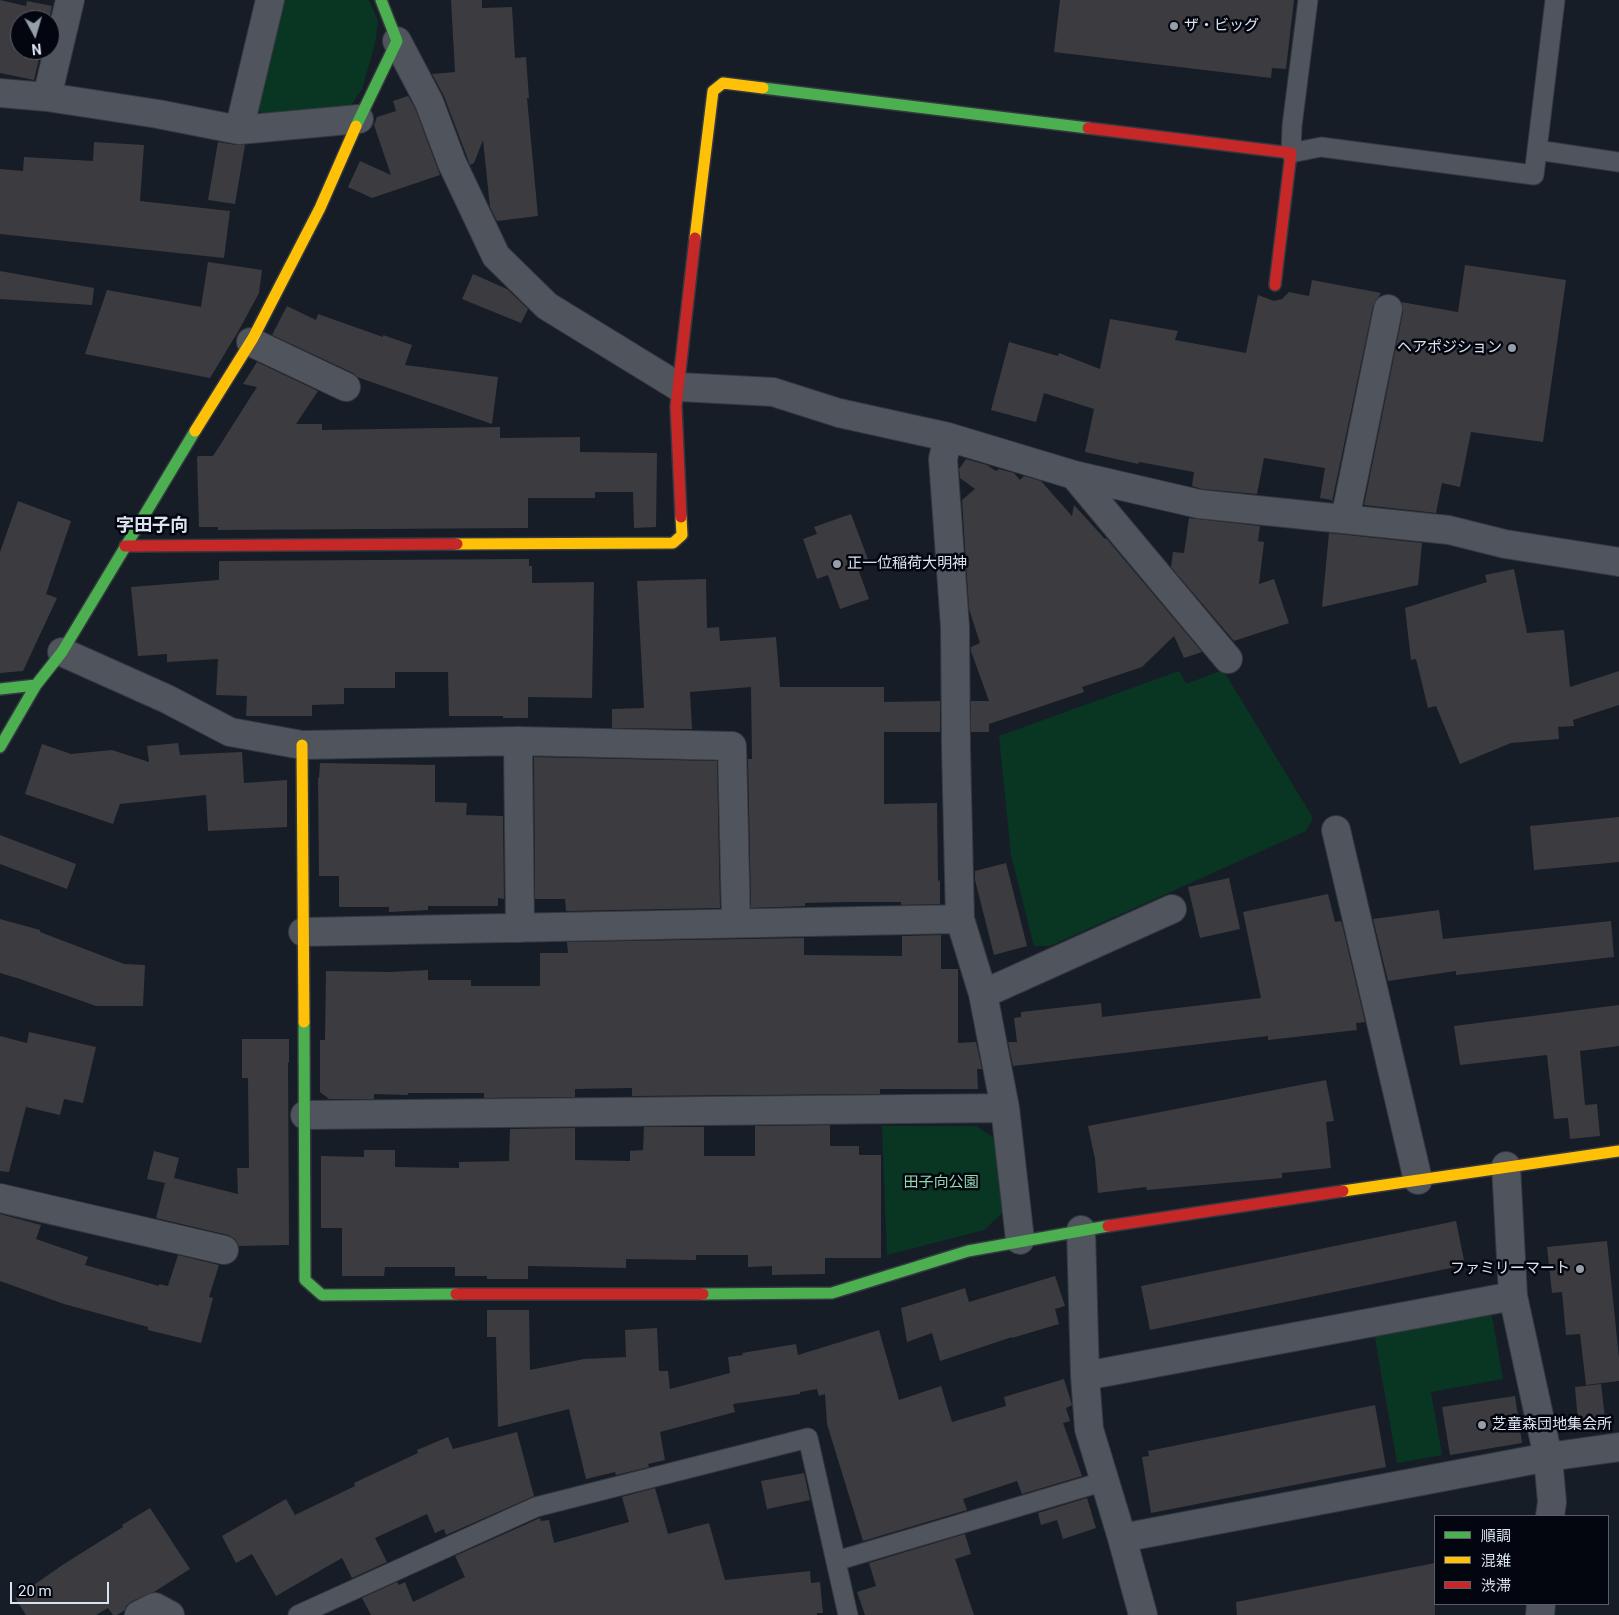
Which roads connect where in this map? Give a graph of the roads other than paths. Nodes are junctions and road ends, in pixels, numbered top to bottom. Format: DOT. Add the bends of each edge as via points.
graph roads {
  1 [pos="70,0"];
  2 [pos="270,0"];
  3 [pos="381,0"];
  4 [pos="1308,0"];
  5 [pos="1555,0"];
  6 [pos="398,41"];
  7 [pos="48,97"];
  8 [pos="4,98"];
  9 [pos="358,119"];
  10 [pos="239,130"];
  11 [pos="1537,150"];
  12 [pos="1291,153"];
  13 [pos="1619,162"];
  14 [pos="1274,285"];
  15 [pos="1388,309"];
  16 [pos="251,342"];
  17 [pos="679,387"];
  18 [pos="346,388"];
  19 [pos="948,437"];
  20 [pos="1074,476"];
  21 [pos="1346,519"];
  22 [pos="125,546"];
  23 [pos="1619,562"];
  24 [pos="62,652"];
  25 [pos="1228,659"];
  26 [pos="36,685"];
  27 [pos="0,689"];
  28 [pos="518,741"];
  29 [pos="302,745"];
  30 [pos="0,748"];
  31 [pos="1336,830"];
  32 [pos="1172,909"];
  33 [pos="960,919"];
  34 [pos="736,924"];
  35 [pos="520,928"];
  36 [pos="303,932"];
  37 [pos="983,994"];
  38 [pos="1005,1108"];
  39 [pos="306,1115"];
  40 [pos="1619,1151"];
  41 [pos="1506,1166"];
  42 [pos="1418,1180"];
  43 [pos="0,1198"];
  44 [pos="1081,1230"];
  45 [pos="1020,1240"];
  46 [pos="224,1250"];
  47 [pos="1513,1296"];
  48 [pos="1085,1376"];
  49 [pos="1619,1447"];
  50 [pos="1548,1457"];
  51 [pos="1105,1482"];
  52 [pos="1550,1515"];
  53 [pos="1122,1538"];
  54 [pos="836,1561"];
  55 [pos="139,1615"];
  56 [pos="170,1615"];
  57 [pos="298,1615"];
  58 [pos="848,1615"];
  59 [pos="1143,1615"];
  1 -- 7 [label="street"];
  2 -- 10 [label="street"];
  3 -- 6 [label="street"];
  4 -- 12 [label="lane"];
  5 -- 11 [label="lane"];
  6 -- 9 [label="street"];
  6 -- 17 [label="street" via="429,102 452,163 496,256 547,306"];
  7 -- 8 [label="street"];
  7 -- 10 [label="street"];
  9 -- 10 [label="street"];
  9 -- 16 [label="street" via="320,208"];
  11 -- 12 [label="lane" via="1534,175 1321,147"];
  11 -- 13 [label="lane"];
  12 -- 14 [label="street"];
  12 -- 17 [label="street" via="723,83 713,91"];
  15 -- 21 [label="street"];
  16 -- 18 [label="street"];
  16 -- 22 [label="street"];
  17 -- 19 [label="street" via="773,392 839,413"];
  17 -- 22 [label="street" via="676,406 682,535 673,543"];
  19 -- 20 [label="street"];
  19 -- 33 [label="street" via="943,459 955,627"];
  20 -- 21 [label="street" via="1199,504"];
  20 -- 25 [label="street"];
  21 -- 23 [label="street" via="1449,530 1504,544"];
  22 -- 24 [label="street"];
  24 -- 26 [label="street"];
  24 -- 29 [label="street" via="167,699 230,732"];
  26 -- 27 [label="street"];
  26 -- 30 [label="street"];
  28 -- 29 [label="street"];
  28 -- 34 [label="street" via="732,746"];
  28 -- 35 [label="street"];
  29 -- 36 [label="street"];
  31 -- 42 [label="street"];
  32 -- 37 [label="street"];
  33 -- 34 [label="street"];
  33 -- 37 [label="street"];
  34 -- 35 [label="street"];
  35 -- 36 [label="street"];
  36 -- 39 [label="street"];
  37 -- 38 [label="street"];
  38 -- 39 [label="street"];
  38 -- 45 [label="street"];
  39 -- 45 [label="street" via="305,1280 322,1295 832,1293 968,1251"];
  40 -- 41 [label="street"];
  41 -- 42 [label="street"];
  41 -- 47 [label="street"];
  42 -- 44 [label="street"];
  43 -- 46 [label="street"];
  44 -- 45 [label="street"];
  44 -- 48 [label="street"];
  47 -- 48 [label="street"];
  47 -- 50 [label="street"];
  48 -- 51 [label="street" via="1089,1429"];
  49 -- 50 [label="street"];
  50 -- 52 [label="street"];
  50 -- 53 [label="street"];
  51 -- 53 [label="street"];
  51 -- 54 [label="lane"];
  53 -- 59 [label="street"];
  54 -- 57 [label="lane" via="808,1438 536,1507"];
  54 -- 58 [label="lane"];
  55 -- 56 [label="street" via="155,1607"];
}
